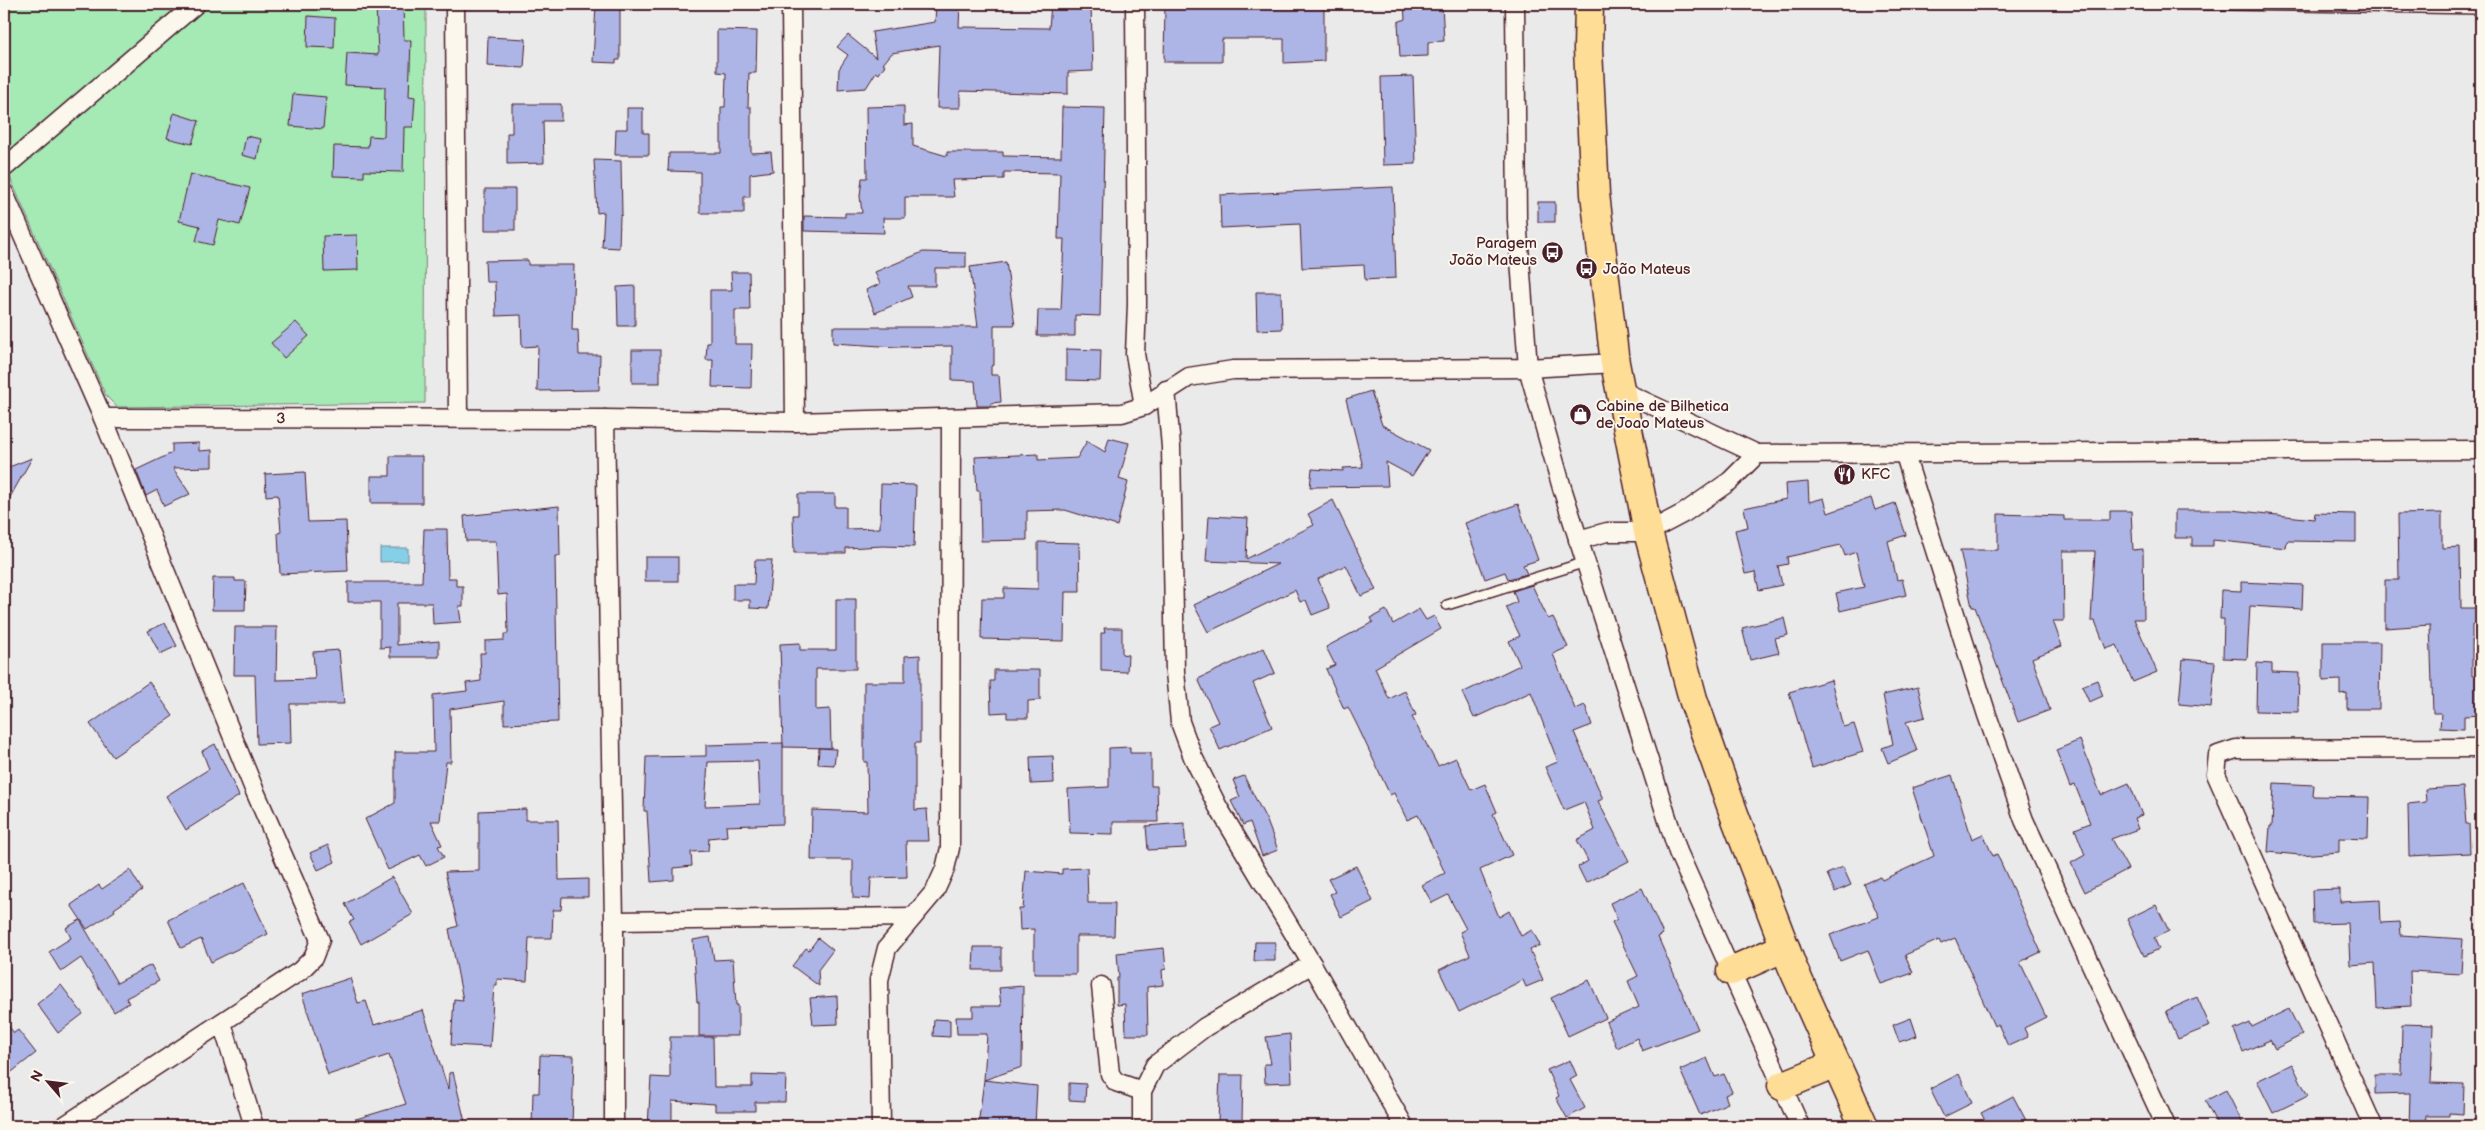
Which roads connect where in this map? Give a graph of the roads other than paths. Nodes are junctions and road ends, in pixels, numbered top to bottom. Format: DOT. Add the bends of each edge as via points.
graph roads {
  1 [pos="196,4"];
  2 [pos="455,4"];
  3 [pos="791,4"];
  4 [pos="1135,4"];
  5 [pos="1515,4"];
  6 [pos="1589,4"];
  7 [pos="2163,4"];
  8 [pos="2481,9"];
  9 [pos="4,168"];
  10 [pos="4,193"];
  11 [pos="1615,363"];
  12 [pos="1528,368"];
  13 [pos="1166,390"];
  14 [pos="1622,391"];
  15 [pos="1144,406"];
  16 [pos="104,418"];
  17 [pos="458,418"];
  18 [pos="951,418"];
  19 [pos="605,419"];
  20 [pos="795,422"];
  21 [pos="2481,450"];
  22 [pos="1757,454"];
  23 [pos="1905,455"];
  24 [pos="1648,532"];
  25 [pos="1578,540"];
  26 [pos="1586,562"];
  27 [pos="1447,605"];
  28 [pos="2481,748"];
  29 [pos="913,917"];
  30 [pos="614,921"];
  31 [pos="1785,947"];
  32 [pos="1312,964"];
  33 [pos="1731,971"];
  34 [pos="1100,986"];
  35 [pos="222,1023"];
  36 [pos="1836,1064"];
  37 [pos="1782,1086"];
  38 [pos="1142,1091"];
  39 [pos="64,1126"];
  40 [pos="254,1126"];
  41 [pos="614,1126"];
  42 [pos="881,1126"];
  43 [pos="1142,1126"];
  44 [pos="1404,1126"];
  45 [pos="1800,1126"];
  46 [pos="1864,1126"];
  47 [pos="2166,1126"];
  48 [pos="2373,1126"];
  1 -- 9 [label="street"];
  2 -- 17 [label="street"];
  3 -- 20 [label="street"];
  4 -- 15 [label="street" via="1135,354"];
  5 -- 12 [label="street" via="1517,219"];
  6 -- 11 [label="main road" via="1595,194"];
  7 -- 8 [label="lane"];
  10 -- 16 [label="street"];
  11 -- 12 [label="street, 3"];
  11 -- 14 [label="main road"];
  12 -- 13 [label="street, 3" via="1233,370 1189,377"];
  12 -- 25 [label="street"];
  13 -- 15 [label="street, 3"];
  13 -- 32 [label="street" via="1171,447 1175,672 1180,722 1218,807"];
  14 -- 22 [label="street"];
  14 -- 24 [label="main road"];
  15 -- 18 [label="street, 3" via="1122,413"];
  16 -- 17 [label="street, 3"];
  16 -- 35 [label="street" via="254,789 320,940 314,958 300,971"];
  17 -- 19 [label="street, 3"];
  18 -- 20 [label="street, 3"];
  18 -- 29 [label="street" via="950,848 935,890"];
  19 -- 20 [label="street, 3"];
  19 -- 30 [label="street"];
  21 -- 23 [label="street"];
  22 -- 23 [label="street"];
  22 -- 24 [label="street" via="1730,481"];
  23 -- 47 [label="street" via="1987,715 2024,820"];
  24 -- 25 [label="street" via="1608,532"];
  24 -- 31 [label="main road" via="1693,699"];
  25 -- 26 [label="street"];
  26 -- 27 [label="lane"];
  26 -- 33 [label="street" via="1678,852"];
  28 -- 48 [label="street" via="2236,749 2218,756 2216,774"];
  29 -- 30 [label="street"];
  29 -- 42 [label="street" via="888,948 879,980"];
  30 -- 41 [label="street"];
  31 -- 33 [label="main road"];
  31 -- 36 [label="main road"];
  32 -- 38 [label="street" via="1205,1027 1155,1065"];
  32 -- 44 [label="street"];
  33 -- 37 [label="street"];
  34 -- 38 [label="street" via="1110,1074 1116,1082"];
  35 -- 39 [label="street"];
  35 -- 40 [label="street"];
  36 -- 37 [label="main road"];
  36 -- 46 [label="main road"];
  37 -- 45 [label="street"];
  38 -- 43 [label="street"];
}
